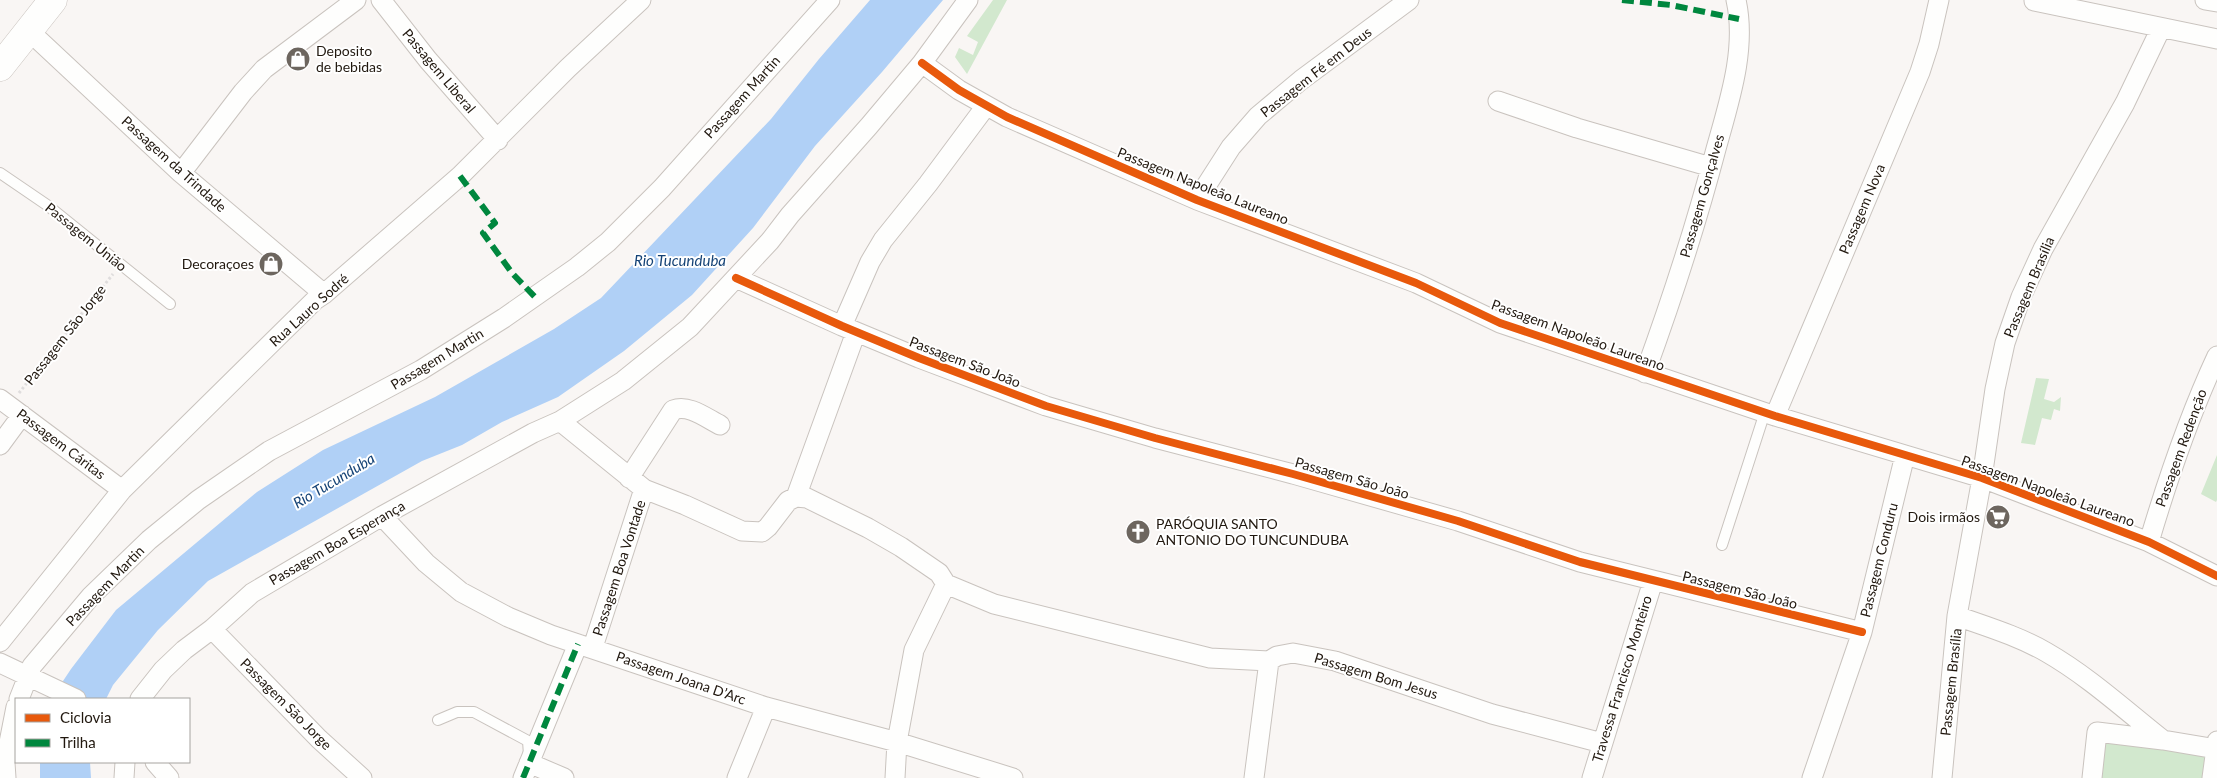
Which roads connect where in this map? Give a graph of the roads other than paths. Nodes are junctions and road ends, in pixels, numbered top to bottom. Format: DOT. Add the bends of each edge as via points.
graph roads {
  1 [pos="53,0"];
  2 [pos="356,0"];
  3 [pos="382,0"];
  4 [pos="641,0"];
  5 [pos="968,0"];
  6 [pos="1409,0"];
  7 [pos="1939,0"];
  8 [pos="2034,0"];
  9 [pos="2205,0"];
  10 [pos="2217,2"];
  11 [pos="826,5"];
  12 [pos="1737,7"];
  13 [pos="2161,28"];
  14 [pos="28,30"];
  15 [pos="2217,39"];
  16 [pos="922,62"];
  17 [pos="0,67"];
  18 [pos="1498,101"];
  19 [pos="986,106"];
  20 [pos="498,140"];
  21 [pos="1711,167"];
  22 [pos="181,172"];
  23 [pos="0,173"];
  24 [pos="1197,200"];
  25 [pos="736,278"];
  26 [pos="324,294"];
  27 [pos="170,304"];
  28 [pos="849,329"];
  29 [pos="2217,356"];
  30 [pos="1645,373"];
  31 [pos="11,406"];
  32 [pos="1770,414"];
  33 [pos="560,422"];
  34 [pos="720,424"];
  35 [pos="0,445"];
  36 [pos="1906,455"];
  37 [pos="1982,478"];
  38 [pos="637,483"];
  39 [pos="122,490"];
  40 [pos="796,497"];
  41 [pos="382,516"];
  42 [pos="2150,542"];
  43 [pos="1722,545"];
  44 [pos="2217,576"];
  45 [pos="1652,581"];
  46 [pos="946,584"];
  47 [pos="1957,616"];
  48 [pos="212,629"];
  49 [pos="1862,632"];
  50 [pos="0,642"];
  51 [pos="586,646"];
  52 [pos="1269,661"];
  53 [pos="0,663"];
  54 [pos="32,678"];
  55 [pos="20,698"];
  56 [pos="74,698"];
  57 [pos="141,698"];
  58 [pos="766,707"];
  59 [pos="15,712"];
  60 [pos="438,720"];
  61 [pos="2163,740"];
  62 [pos="897,742"];
  63 [pos="1602,743"];
  64 [pos="2217,745"];
  65 [pos="156,763"];
  66 [pos="526,771"];
  67 [pos="6,778"];
  68 [pos="168,778"];
  69 [pos="362,778"];
  70 [pos="564,778"];
  71 [pos="737,778"];
  72 [pos="895,778"];
  73 [pos="1013,778"];
  74 [pos="1254,778"];
  75 [pos="1592,778"];
  76 [pos="1812,778"];
  77 [pos="1942,778"];
  78 [pos="2092,778"];
  79 [pos="2212,778"];
  1 -- 14 [label="street"];
  2 -- 22 [label="street" via="264,69"];
  3 -- 20 [label="street, Passagem Liberal" via="428,60"];
  4 -- 20 [label="street, Rua Lauro Sodré"];
  5 -- 16 [label="street, Passagem Boa Esperança"];
  6 -- 24 [label="street, Passagem Fé em Deus" via="1258,116 1231,147"];
  7 -- 32 [label="street, Passagem Nova" via="1920,72"];
  8 -- 13 [label="street"];
  9 -- 10 [label="street"];
  11 -- 54 [label="street, Passagem Martin" via="662,188 608,242 479,334 421,370 269,451 198,500 149,540 91,596 32,666"];
  12 -- 21 [label="street, Passagem Gonçalves" via="1735,77"];
  13 -- 15 [label="street"];
  13 -- 37 [label="street, Passagem Brasília" via="2125,103 2043,248 2021,297 2005,343 1995,389"];
  14 -- 17 [label="street"];
  14 -- 22 [label="street, Passagem da Trindade"];
  16 -- 19 [label="street, Passagem Napoleão Laureano" via="958,90"];
  16 -- 25 [label="street, Passagem Boa Esperança"];
  18 -- 21 [label="street"];
  19 -- 24 [label="street, Passagem Napoleão Laureano"];
  19 -- 28 [label="street" via="883,240 870,262"];
  20 -- 26 [label="street, Rua Lauro Sodré"];
  21 -- 30 [label="street, Passagem Gonçalves" via="1676,288"];
  22 -- 26 [label="street, Passagem da Trindade"];
  23 -- 27 [label="lane, Passagem União" via="47,205"];
  24 -- 30 [label="street, Passagem Napoleão Laureano" via="1416,283 1500,323"];
  25 -- 28 [label="street, Passagem São João"];
  25 -- 33 [label="street, Passagem Boa Esperança" via="690,327 649,361"];
  26 -- 39 [label="street, Rua Lauro Sodré"];
  28 -- 40 [label="street"];
  28 -- 45 [label="street, Passagem São João" via="1046,406 1458,521 1580,562"];
  29 -- 42 [label="street, Passagem Redenção" via="2173,463"];
  30 -- 32 [label="street, Passagem Napoleão Laureano"];
  31 -- 35 [label="street"];
  31 -- 39 [label="street, Passagem Cáritas"];
  32 -- 36 [label="street, Passagem Napoleão Laureano"];
  32 -- 43 [label="lane"];
  33 -- 38 [label="street"];
  33 -- 41 [label="street, Passagem Boa Esperança" via="533,433"];
  34 -- 38 [label="street, Passagem Boa Vontade" via="688,409 674,410"];
  36 -- 37 [label="street, Passagem Napoleão Laureano"];
  36 -- 49 [label="street, Passagem Conduru"];
  37 -- 42 [label="street, Passagem Napoleão Laureano"];
  37 -- 47 [label="street, Passagem Brasília"];
  38 -- 40 [label="street" via="752,533 762,532 788,501"];
  38 -- 51 [label="street, Passagem Boa Vontade"];
  39 -- 50 [label="street, Rua Lauro Sodré"];
  40 -- 46 [label="street, Passagem Bom Jesus" via="821,504 901,547 939,574"];
  41 -- 48 [label="street, Passagem Boa Esperança" via="252,593"];
  41 -- 51 [label="street, Passagem Joana D’Arc" via="426,564 461,592 508,617"];
  42 -- 44 [label="street, Passagem Napoleão Laureano"];
  45 -- 49 [label="street, Passagem São João"];
  45 -- 63 [label="street, Travessa Francisco Monteiro"];
  46 -- 52 [label="street, Passagem Bom Jesus" via="994,604 1210,658"];
  46 -- 62 [label="street" via="914,650"];
  47 -- 61 [label="street" via="2010,634 2046,652 2088,680"];
  47 -- 77 [label="street, Passagem Brasília"];
  48 -- 57 [label="street, Passagem Boa Esperança" via="163,670"];
  48 -- 69 [label="street, Passagem São Jorge" via="318,739"];
  49 -- 76 [label="street, Passagem Conduru"];
  51 -- 58 [label="street, Passagem Joana D’Arc"];
  51 -- 66 [label="street, Passagem Boa Vontade"];
  52 -- 63 [label="street, Passagem Bom Jesus" via="1292,652 1336,660 1492,714"];
  52 -- 74 [label="street"];
  53 -- 54 [label="street"];
  54 -- 55 [label="street, Passagem Martin"];
  54 -- 56 [label="street"];
  58 -- 62 [label="street, Passagem Joana D’Arc"];
  58 -- 71 [label="street"];
  59 -- 67 [label="street" via="5,763"];
  60 -- 66 [label="lane" via="457,712 474,712 528,741"];
  61 -- 64 [label="street"];
  61 -- 78 [label="street" via="2097,732"];
  62 -- 72 [label="street"];
  62 -- 73 [label="street, Passagem Joana D’Arc"];
  63 -- 75 [label="street, Travessa Francisco Monteiro"];
  64 -- 79 [label="street"];
  65 -- 68 [label="street"];
  66 -- 70 [label="street"];
}
